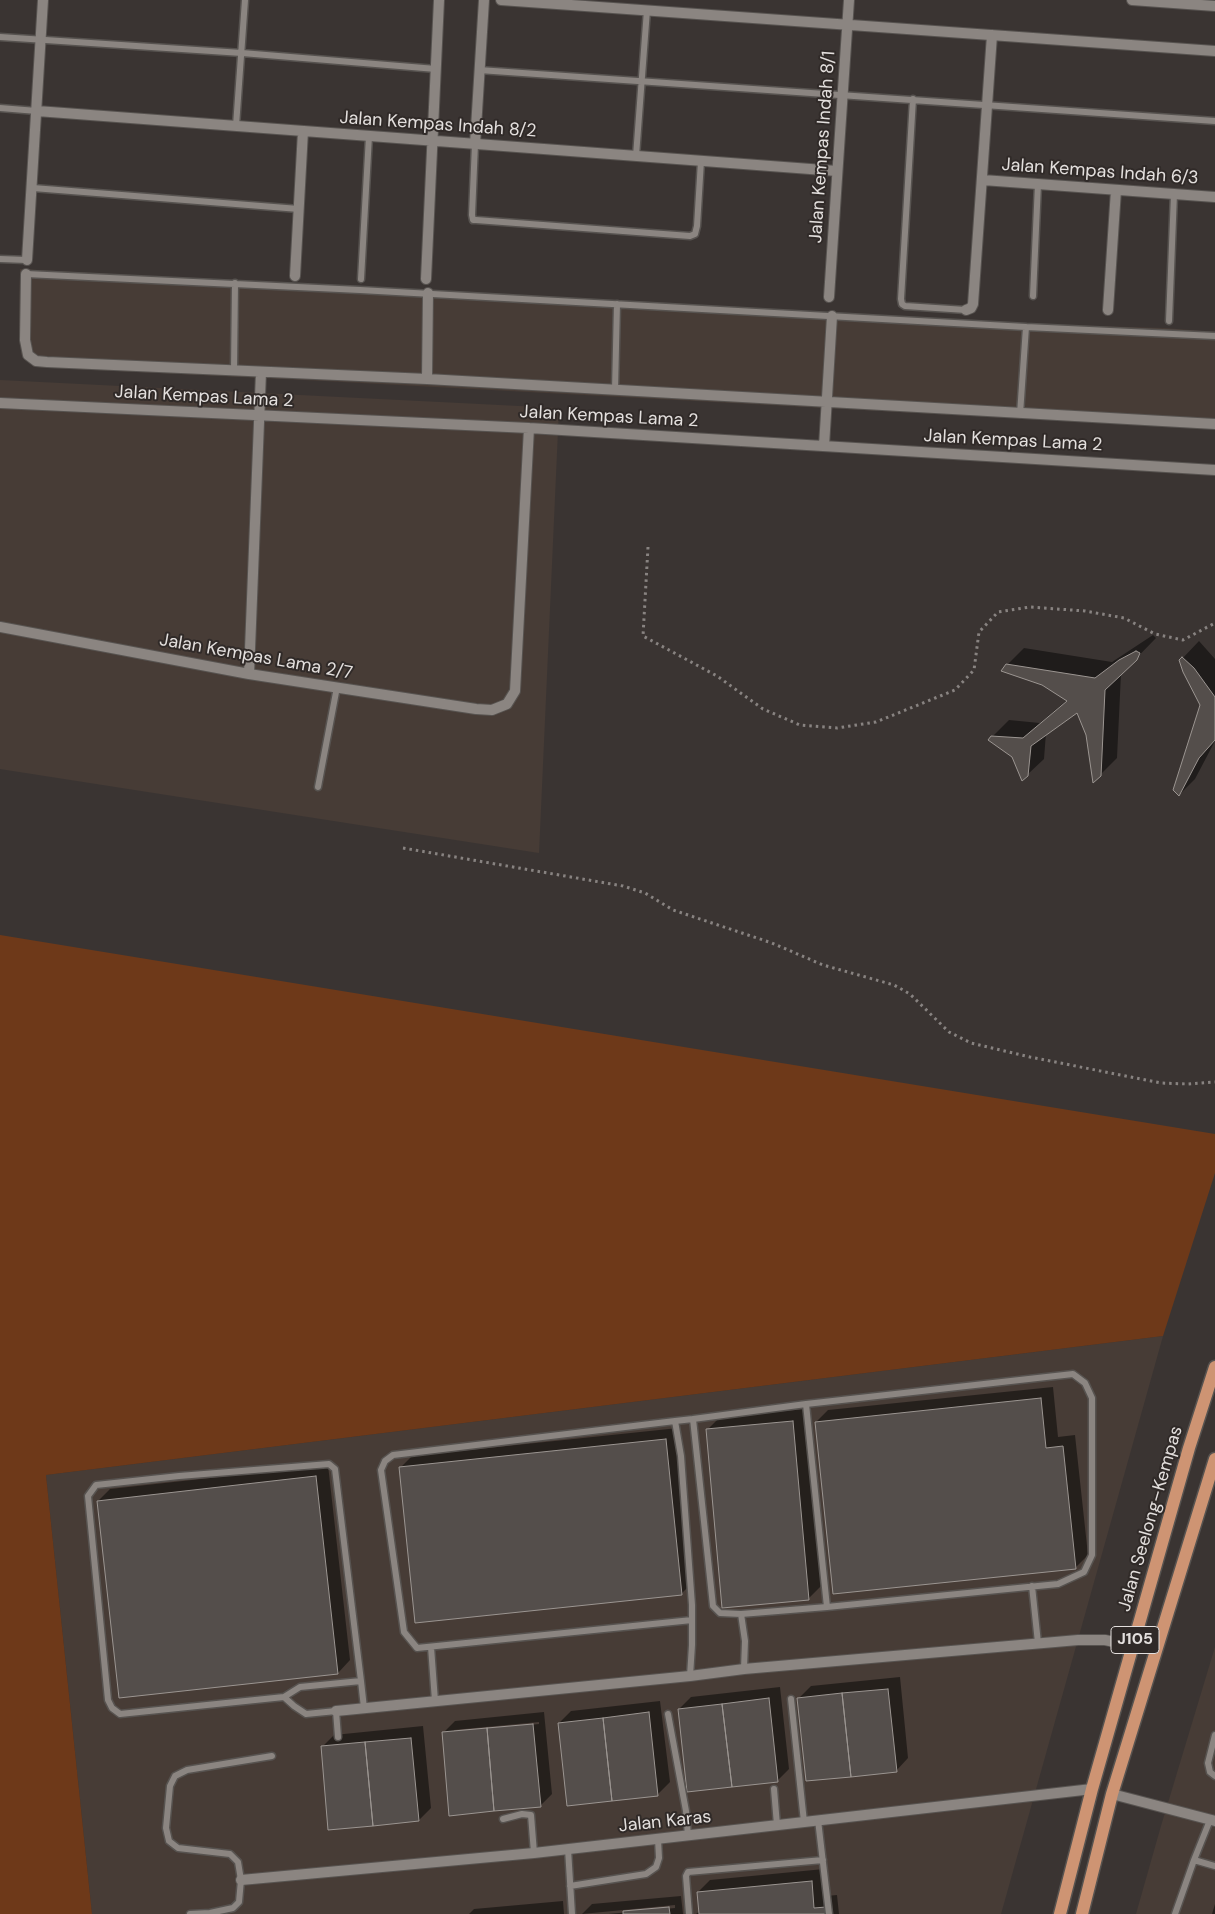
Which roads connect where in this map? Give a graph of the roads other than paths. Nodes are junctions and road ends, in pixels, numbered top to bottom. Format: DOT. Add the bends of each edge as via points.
graph roads {
  1 [pos="43,0"];
  2 [pos="245,0"];
  3 [pos="439,0"];
  4 [pos="484,0"];
  5 [pos="501,0"];
  6 [pos="849,0"];
  7 [pos="1132,0"];
  8 [pos="1215,6"];
  9 [pos="647,10"];
  10 [pos="847,25"];
  11 [pos="992,35"];
  12 [pos="0,37"];
  13 [pos="41,40"];
  14 [pos="1215,51"];
  15 [pos="242,53"];
  16 [pos="436,69"];
  17 [pos="479,70"];
  18 [pos="642,81"];
  19 [pos="843,94"];
  20 [pos="912,99"];
  21 [pos="988,105"];
  22 [pos="0,108"];
  23 [pos="36,111"];
  24 [pos="1215,121"];
  25 [pos="236,126"];
  26 [pos="303,131"];
  27 [pos="369,136"];
  28 [pos="432,141"];
  29 [pos="475,144"];
  30 [pos="636,156"];
  31 [pos="701,161"];
  32 [pos="837,171"];
  33 [pos="983,180"];
  34 [pos="1038,184"];
  35 [pos="33,188"];
  36 [pos="1116,190"];
  37 [pos="1174,194"];
  38 [pos="1215,197"];
  39 [pos="299,209"];
  40 [pos="0,259"];
  41 [pos="27,260"];
  42 [pos="26,274"];
  43 [pos="295,276"];
  44 [pos="426,279"];
  45 [pos="361,280"];
  46 [pos="235,283"];
  47 [pos="428,293"];
  48 [pos="1033,296"];
  49 [pos="829,297"];
  50 [pos="617,304"];
  51 [pos="966,310"];
  52 [pos="1108,310"];
  53 [pos="832,316"];
  54 [pos="1169,321"];
  55 [pos="1026,327"];
  56 [pos="1215,336"];
  57 [pos="234,370"];
  58 [pos="261,372"];
  59 [pos="427,380"];
  60 [pos="615,390"];
  61 [pos="0,403"];
  62 [pos="828,403"];
  63 [pos="1020,414"];
  64 [pos="259,416"];
  65 [pos="1215,424"];
  66 [pos="529,428"];
  67 [pos="824,446"];
  68 [pos="1215,470"];
  69 [pos="0,627"];
  70 [pos="249,674"];
  71 [pos="337,687"];
  72 [pos="318,787"];
  73 [pos="1215,1367"];
  74 [pos="806,1404"];
  75 [pos="693,1419"];
  76 [pos="675,1421"];
  77 [pos="1215,1459"];
  78 [pos="1032,1586"];
  79 [pos="827,1607"];
  80 [pos="741,1614"];
  81 [pos="692,1620"];
  82 [pos="1038,1643"];
  83 [pos="1133,1646"];
  84 [pos="431,1647"];
  85 [pos="744,1669"];
  86 [pos="690,1676"];
  87 [pos="362,1681"];
  88 [pos="284,1697"];
  89 [pos="791,1699"];
  90 [pos="435,1702"];
  91 [pos="364,1708"];
  92 [pos="336,1711"];
  93 [pos="668,1714"];
  94 [pos="1215,1735"];
  95 [pos="338,1737"];
  96 [pos="272,1756"];
  97 [pos="1215,1776"];
  98 [pos="774,1788"];
  99 [pos="1092,1789"];
  100 [pos="1112,1794"];
  101 [pos="503,1819"];
  102 [pos="818,1820"];
  103 [pos="1213,1820"];
  104 [pos="804,1822"];
  105 [pos="777,1825"];
  106 [pos="688,1836"];
  107 [pos="658,1838"];
  108 [pos="568,1849"];
  109 [pos="534,1853"];
  110 [pos="823,1860"];
  111 [pos="1194,1860"];
  112 [pos="1215,1866"];
  113 [pos="241,1880"];
  114 [pos="570,1886"];
  115 [pos="190,1914"];
  116 [pos="572,1914"];
  117 [pos="689,1914"];
  118 [pos="829,1914"];
  119 [pos="1060,1914"];
  120 [pos="1082,1914"];
  121 [pos="1175,1914"];
  1 -- 13 [label="street"];
  2 -- 15 [label="lane"];
  3 -- 16 [label="street"];
  4 -- 17 [label="street"];
  5 -- 9 [label="street"];
  6 -- 10 [label="street, Jalan Kempas Indah 8/1"];
  7 -- 8 [label="street"];
  9 -- 10 [label="street"];
  9 -- 18 [label="lane"];
  10 -- 11 [label="street"];
  10 -- 19 [label="street, Jalan Kempas Indah 8/1"];
  11 -- 14 [label="street"];
  11 -- 21 [label="street"];
  12 -- 13 [label="lane"];
  13 -- 15 [label="lane"];
  13 -- 23 [label="street"];
  15 -- 16 [label="lane"];
  15 -- 25 [label="lane"];
  16 -- 28 [label="street"];
  17 -- 18 [label="lane"];
  17 -- 29 [label="street"];
  18 -- 19 [label="lane"];
  18 -- 30 [label="lane"];
  19 -- 20 [label="lane"];
  19 -- 32 [label="street, Jalan Kempas Indah 8/1"];
  20 -- 21 [label="lane"];
  20 -- 51 [label="lane" via="902,304"];
  21 -- 24 [label="lane"];
  21 -- 33 [label="street"];
  22 -- 23 [label="lane"];
  23 -- 25 [label="street, Jalan Kempas Indah 8/2"];
  23 -- 35 [label="street"];
  25 -- 26 [label="street, Jalan Kempas Indah 8/2"];
  26 -- 27 [label="street, Jalan Kempas Indah 8/2"];
  26 -- 39 [label="street"];
  27 -- 28 [label="street, Jalan Kempas Indah 8/2"];
  27 -- 45 [label="lane"];
  28 -- 29 [label="street, Jalan Kempas Indah 8/2"];
  28 -- 44 [label="street"];
  29 -- 30 [label="street, Jalan Kempas Indah 8/2"];
  29 -- 31 [label="lane" via="473,220 486,221 690,236 695,234 697,226"];
  30 -- 31 [label="street, Jalan Kempas Indah 8/2"];
  31 -- 32 [label="street, Jalan Kempas Indah 8/2"];
  32 -- 49 [label="street, Jalan Kempas Indah 8/1"];
  33 -- 34 [label="street, Jalan Kempas Indah 6/3"];
  33 -- 51 [label="street" via="974,304"];
  34 -- 36 [label="street, Jalan Kempas Indah 6/3"];
  34 -- 48 [label="lane"];
  35 -- 39 [label="lane"];
  35 -- 41 [label="street"];
  36 -- 37 [label="street, Jalan Kempas Indah 6/3"];
  36 -- 52 [label="street"];
  37 -- 38 [label="street, Jalan Kempas Indah 6/3"];
  37 -- 54 [label="lane"];
  39 -- 43 [label="street"];
  40 -- 41 [label="lane"];
  42 -- 46 [label="lane"];
  42 -- 57 [label="street" via="25,340 28,355 36,361"];
  46 -- 47 [label="lane"];
  46 -- 57 [label="lane"];
  47 -- 50 [label="lane"];
  47 -- 59 [label="street"];
  50 -- 53 [label="lane"];
  50 -- 60 [label="lane"];
  53 -- 55 [label="lane"];
  53 -- 62 [label="street"];
  55 -- 56 [label="lane"];
  55 -- 63 [label="lane"];
  57 -- 58 [label="street"];
  58 -- 59 [label="street"];
  58 -- 64 [label="street"];
  59 -- 60 [label="street"];
  60 -- 62 [label="street"];
  61 -- 64 [label="street, Jalan Kempas Lama 2"];
  62 -- 63 [label="street"];
  62 -- 67 [label="street"];
  63 -- 65 [label="street"];
  64 -- 66 [label="street, Jalan Kempas Lama 2"];
  64 -- 70 [label="street"];
  66 -- 67 [label="street, Jalan Kempas Lama 2"];
  66 -- 71 [label="street, Jalan Kempas Lama 2/7" via="514,691 507,704 492,710 476,709"];
  67 -- 68 [label="street, Jalan Kempas Lama 2"];
  69 -- 70 [label="street, Jalan Kempas Lama 2/7"];
  70 -- 71 [label="street, Jalan Kempas Lama 2/7"];
  71 -- 72 [label="lane"];
  73 -- 83 [label="main road, Jalan Seelong–Kempas / J105"];
  74 -- 75 [label="lane"];
  74 -- 78 [label="lane" via="1073,1374 1085,1383 1092,1398 1092,1555 1084,1572 1058,1584"];
  74 -- 79 [label="lane"];
  75 -- 76 [label="lane"];
  75 -- 80 [label="lane" via="713,1606 720,1613"];
  76 -- 81 [label="lane" via="681,1456"];
  76 -- 84 [label="lane" via="393,1455 385,1461 381,1470 404,1632 417,1648"];
  77 -- 100 [label="main road, J105"];
  78 -- 79 [label="lane"];
  78 -- 82 [label="lane"];
  79 -- 80 [label="lane"];
  80 -- 85 [label="lane" via="745,1641"];
  81 -- 84 [label="lane"];
  81 -- 86 [label="lane"];
  82 -- 83 [label="street" via="1105,1640"];
  82 -- 85 [label="street"];
  83 -- 99 [label="main road, Jalan Seelong–Kempas / J105"];
  84 -- 90 [label="lane"];
  85 -- 86 [label="street"];
  86 -- 90 [label="street"];
  87 -- 88 [label="lane" via="300,1687"];
  87 -- 88 [label="lane" via="335,1469 329,1464 96,1485 88,1496 108,1700 112,1708 120,1714"];
  87 -- 91 [label="lane"];
  88 -- 92 [label="lane" via="306,1714"];
  89 -- 104 [label="lane"];
  90 -- 91 [label="street"];
  91 -- 92 [label="street"];
  92 -- 95 [label="lane"];
  93 -- 106 [label="lane"];
  94 -- 97 [label="lane" via="1208,1762 1210,1772"];
  96 -- 113 [label="lane" via="187,1770 175,1776 170,1786 166,1828 169,1841 178,1848 230,1854 238,1862"];
  98 -- 105 [label="lane"];
  99 -- 102 [label="street, Jalan Karas"];
  99 -- 119 [label="main road, Jalan Seelong–Kempas / J105"];
  100 -- 103 [label="street"];
  100 -- 120 [label="main road, J105"];
  101 -- 109 [label="lane" via="531,1815"];
  102 -- 104 [label="street, Jalan Karas"];
  102 -- 110 [label="lane"];
  103 -- 111 [label="lane"];
  104 -- 105 [label="street, Jalan Karas"];
  105 -- 106 [label="street, Jalan Karas"];
  106 -- 107 [label="street, Jalan Karas"];
  107 -- 108 [label="street, Jalan Karas"];
  107 -- 114 [label="lane" via="659,1858 656,1866 646,1874"];
  108 -- 109 [label="street, Jalan Karas"];
  108 -- 114 [label="lane"];
  109 -- 113 [label="street, Jalan Karas"];
  110 -- 117 [label="lane" via="688,1872"];
  110 -- 118 [label="lane"];
  111 -- 112 [label="lane"];
  111 -- 121 [label="lane"];
  113 -- 115 [label="lane" via="239,1902 233,1908"];
  114 -- 116 [label="lane"];
}
